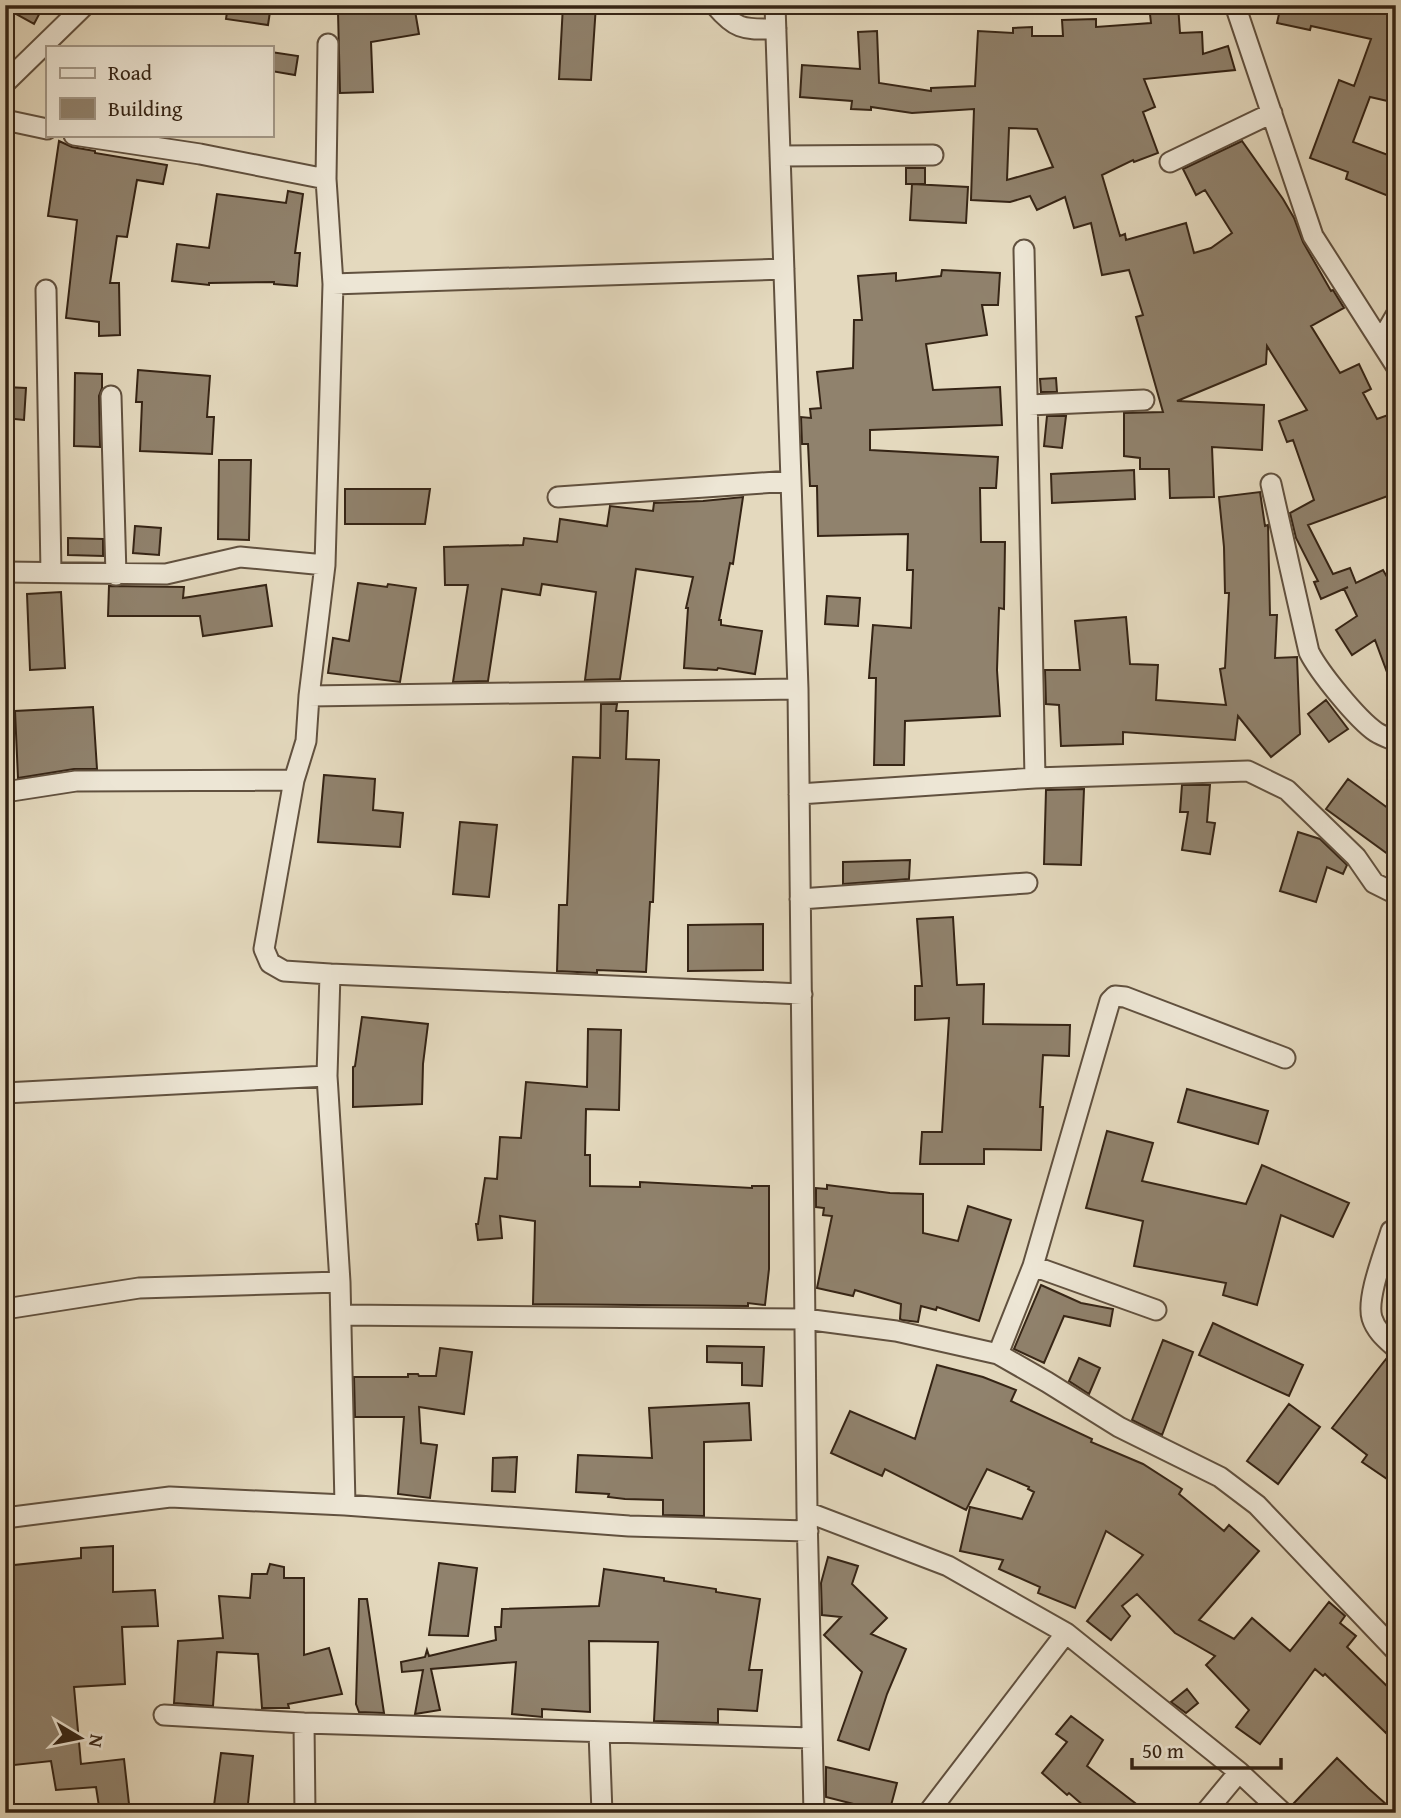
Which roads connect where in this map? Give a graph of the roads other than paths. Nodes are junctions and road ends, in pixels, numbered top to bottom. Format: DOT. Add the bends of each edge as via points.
graph roads {
  1 [pos="85,5"];
  2 [pos="715,5"];
  3 [pos="775,5"];
  4 [pos="1236,5"];
  5 [pos="776,29"];
  6 [pos="328,44"];
  7 [pos="5,83"];
  8 [pos="1272,113"];
  9 [pos="5,120"];
  10 [pos="46,129"];
  11 [pos="81,136"];
  12 [pos="933,155"];
  13 [pos="780,156"];
  14 [pos="1170,162"];
  15 [pos="326,179"];
  16 [pos="1024,250"];
  17 [pos="784,269"];
  18 [pos="333,284"];
  19 [pos="46,290"];
  20 [pos="1396,315"];
  21 [pos="1381,341"];
  22 [pos="1396,366"];
  23 [pos="111,396"];
  24 [pos="1144,400"];
  25 [pos="1029,405"];
  26 [pos="791,481"];
  27 [pos="1271,484"];
  28 [pos="558,497"];
  29 [pos="326,565"];
  30 [pos="5,572"];
  31 [pos="51,572"];
  32 [pos="116,575"];
  33 [pos="798,689"];
  34 [pos="309,696"];
  35 [pos="1396,741"];
  36 [pos="1035,778"];
  37 [pos="294,780"];
  38 [pos="5,792"];
  39 [pos="799,794"];
  40 [pos="1027,883"];
  41 [pos="1396,894"];
  42 [pos="800,899"];
  43 [pos="330,974"];
  44 [pos="802,995"];
  45 [pos="1285,1058"];
  46 [pos="327,1076"];
  47 [pos="5,1093"];
  48 [pos="1391,1231"];
  49 [pos="1033,1266"];
  50 [pos="340,1282"];
  51 [pos="5,1309"];
  52 [pos="1156,1310"];
  53 [pos="341,1315"];
  54 [pos="805,1318"];
  55 [pos="1396,1348"];
  56 [pos="998,1354"];
  57 [pos="345,1505"];
  58 [pos="5,1518"];
  59 [pos="807,1521"];
  60 [pos="1066,1633"];
  61 [pos="1396,1651"];
  62 [pos="164,1716"];
  63 [pos="304,1723"];
  64 [pos="599,1731"];
  65 [pos="812,1738"];
  66 [pos="1239,1773"];
  67 [pos="306,1813"];
  68 [pos="602,1813"];
  69 [pos="814,1813"];
  70 [pos="928,1813"];
  71 [pos="1205,1813"];
  72 [pos="1283,1813"];
  1 -- 7 [label="street"];
  2 -- 5 [label="street" via="735,25"];
  3 -- 5 [label="street"];
  4 -- 8 [label="street"];
  5 -- 13 [label="street"];
  6 -- 15 [label="street"];
  8 -- 14 [label="street"];
  8 -- 21 [label="street" via="1313,236"];
  9 -- 10 [label="street"];
  11 -- 15 [label="street"];
  12 -- 13 [label="street"];
  13 -- 17 [label="street"];
  15 -- 18 [label="street"];
  16 -- 25 [label="street"];
  17 -- 18 [label="street"];
  17 -- 26 [label="street"];
  18 -- 29 [label="street"];
  19 -- 31 [label="street"];
  20 -- 21 [label="street"];
  21 -- 22 [label="street"];
  23 -- 32 [label="street"];
  24 -- 25 [label="street"];
  25 -- 36 [label="street"];
  26 -- 28 [label="street"];
  26 -- 33 [label="street"];
  27 -- 35 [label="street" via="1315,665 1366,723"];
  29 -- 32 [label="street" via="240,557 166,574"];
  29 -- 34 [label="street"];
  30 -- 31 [label="street"];
  31 -- 32 [label="street"];
  33 -- 34 [label="street"];
  33 -- 39 [label="street"];
  34 -- 37 [label="street" via="306,741"];
  36 -- 39 [label="street"];
  36 -- 41 [label="street" via="1248,771 1287,790 1356,857 1374,883"];
  37 -- 38 [label="street" via="76,781"];
  37 -- 43 [label="street" via="264,949 270,964 284,971"];
  39 -- 42 [label="street"];
  40 -- 42 [label="street"];
  42 -- 44 [label="street"];
  43 -- 44 [label="street"];
  43 -- 46 [label="street"];
  44 -- 54 [label="street"];
  45 -- 49 [label="street" via="1115,996"];
  46 -- 47 [label="street"];
  46 -- 50 [label="street"];
  48 -- 55 [label="street" via="1373,1289 1371,1316"];
  49 -- 52 [label="street"];
  49 -- 56 [label="street"];
  50 -- 51 [label="street" via="139,1288"];
  50 -- 53 [label="street"];
  53 -- 54 [label="street"];
  53 -- 57 [label="street"];
  54 -- 56 [label="street" via="896,1331"];
  54 -- 59 [label="street"];
  56 -- 61 [label="street" via="1119,1427 1220,1477 1257,1505"];
  57 -- 58 [label="street" via="170,1497"];
  57 -- 59 [label="street" via="629,1526"];
  59 -- 60 [label="street" via="948,1566"];
  59 -- 65 [label="street"];
  60 -- 66 [label="street"];
  60 -- 70 [label="street"];
  62 -- 63 [label="street"];
  63 -- 64 [label="street"];
  63 -- 67 [label="street"];
  64 -- 65 [label="street"];
  64 -- 68 [label="street"];
  65 -- 69 [label="street"];
  66 -- 71 [label="street"];
  66 -- 72 [label="street"];
}
